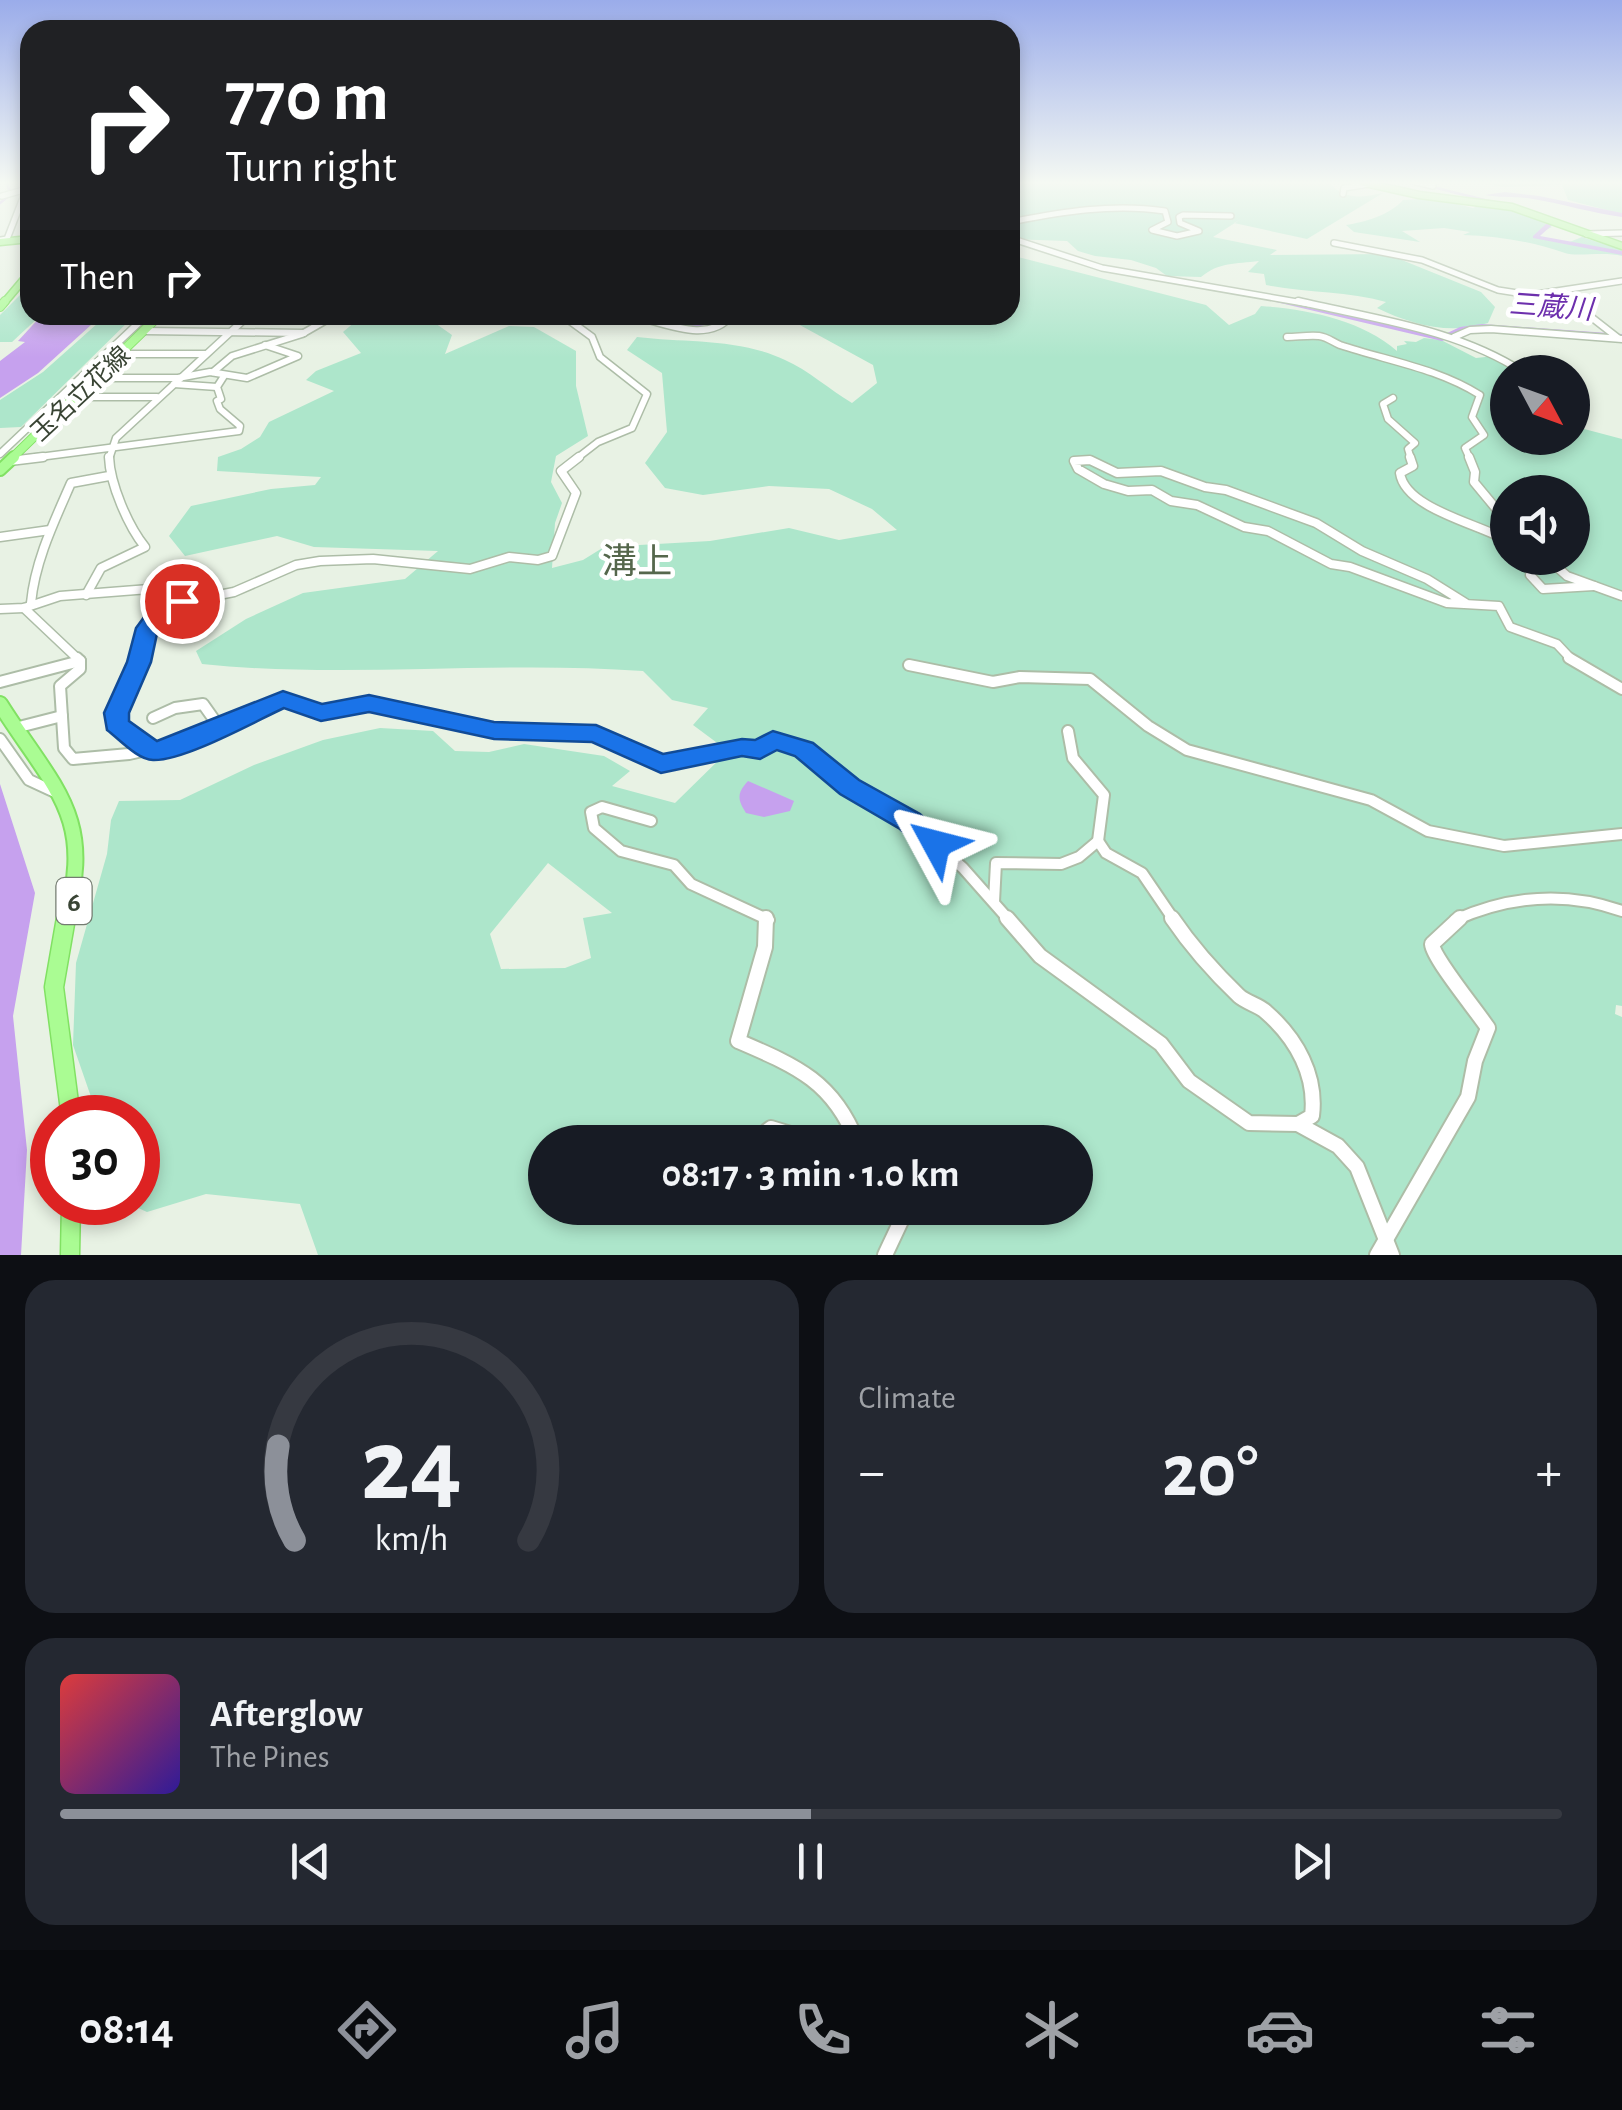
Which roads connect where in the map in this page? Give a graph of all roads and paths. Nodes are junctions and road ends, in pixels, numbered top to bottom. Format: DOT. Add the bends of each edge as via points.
graph roads {
  1 [pos="1020,241"];
  2 [pos="1334,243"];
  3 [pos="1622,281"];
  4 [pos="20,284"];
  5 [pos="1486,293"];
  6 [pos="0,307"];
  7 [pos="137,325"];
  8 [pos="151,325"];
  9 [pos="238,325"];
  10 [pos="317,325"];
  11 [pos="578,325"];
  12 [pos="677,325"];
  13 [pos="724,325"];
  14 [pos="146,331"];
  15 [pos="230,332"];
  16 [pos="304,332"];
  17 [pos="1618,336"];
  18 [pos="1287,337"];
  19 [pos="1450,337"];
  20 [pos="264,345"];
  21 [pos="122,354"];
  22 [pos="205,354"];
  23 [pos="1496,355"];
  24 [pos="210,372"];
  25 [pos="224,376"];
  26 [pos="96,378"];
  27 [pos="176,381"];
  28 [pos="217,387"];
  29 [pos="74,396"];
  30 [pos="157,397"];
  31 [pos="1393,398"];
  32 [pos="116,446"];
  33 [pos="4,458"];
  34 [pos="0,470"];
  35 [pos="109,476"];
  36 [pos="1490,505"];
  37 [pos="50,530"];
  38 [pos="1490,530"];
  39 [pos="0,538"];
  40 [pos="1530,575"];
  41 [pos="1565,575"];
  42 [pos="187,586"];
  43 [pos="1594,586"];
  44 [pos="86,595"];
  45 [pos="1622,596"];
  46 [pos="1467,604"];
  47 [pos="28,605"];
  48 [pos="0,609"];
  49 [pos="80,661"];
  50 [pos="908,666"];
  51 [pos="0,682"];
  52 [pos="1622,689"];
  53 [pos="0,704"];
  54 [pos="62,716"];
  55 [pos="153,718"];
  56 [pos="16,728"];
  57 [pos="220,728"];
  58 [pos="1068,731"];
  59 [pos="0,739"];
  60 [pos="154,751"];
  61 [pos="57,793"];
  62 [pos="651,821"];
  63 [pos="1622,834"];
  64 [pos="1098,841"];
  65 [pos="994,902"];
  66 [pos="1622,910"];
  67 [pos="68,1095"];
  68 [pos="1298,1124"];
  69 [pos="850,1125"];
  70 [pos="71,1225"];
  71 [pos="899,1225"];
  72 [pos="1386,1240"];
  73 [pos="70,1255"];
  74 [pos="886,1255"];
  75 [pos="1377,1255"];
  76 [pos="1392,1255"];
  1 -- 19 [label="street" via="1108,269 1263,293"];
  2 -- 3 [label="street" via="1422,260 1498,290 1530,295"];
  4 -- 6 [label="main road"];
  5 -- 17 [label="street" via="1578,307"];
  7 -- 33 [label="street"];
  8 -- 14 [label="main road, 玉名立花線"];
  9 -- 15 [label="street"];
  10 -- 16 [label="street"];
  11 -- 60 [label="street" via="600,348 600,357 647,394 632,428 598,442 561,471 576,493 552,556 509,557 470,569 320,560 234,592 163,606 147,628 116,713 116,724"];
  12 -- 13 [label="street" via="696,334"];
  14 -- 15 [label="street"];
  14 -- 21 [label="main road, 玉名立花線"];
  15 -- 16 [label="street"];
  15 -- 22 [label="street"];
  16 -- 20 [label="street"];
  17 -- 19 [label="street" via="1491,328"];
  18 -- 36 [label="street" via="1323,336 1451,378 1480,395 1472,417 1484,435 1465,448 1474,482"];
  19 -- 23 [label="street"];
  20 -- 24 [label="street"];
  20 -- 25 [label="street" via="298,356 247,378"];
  21 -- 22 [label="street"];
  21 -- 26 [label="main road, 玉名立花線"];
  22 -- 27 [label="street"];
  24 -- 25 [label="street"];
  24 -- 27 [label="street"];
  25 -- 28 [label="street"];
  26 -- 27 [label="street"];
  26 -- 29 [label="main road, 玉名立花線"];
  27 -- 28 [label="street"];
  27 -- 30 [label="street"];
  28 -- 32 [label="street" via="220,409 239,431"];
  29 -- 30 [label="street"];
  29 -- 33 [label="main road, 玉名立花線"];
  30 -- 32 [label="street" via="116,438"];
  31 -- 38 [label="street" via="1382,404 1388,419 1415,443 1408,449 1414,466 1400,473 1401,480 1430,508"];
  32 -- 33 [label="street"];
  32 -- 35 [label="street"];
  33 -- 34 [label="main road, 玉名立花線"];
  35 -- 37 [label="street" via="71,482"];
  35 -- 44 [label="street" via="145,547 101,568"];
  37 -- 39 [label="street"];
  37 -- 47 [label="street"];
  40 -- 43 [label="street" via="1542,590"];
  41 -- 43 [label="street"];
  42 -- 44 [label="street"];
  43 -- 45 [label="street"];
  44 -- 47 [label="street"];
  46 -- 46 [label="street" via="1331,564 1268,531 1152,490 1104,484 1074,462 1090,460 1117,473 1161,471 1226,490 1316,523"];
  46 -- 52 [label="street" via="1499,606 1510,627 1556,644 1575,664"];
  47 -- 48 [label="street"];
  47 -- 49 [label="street"];
  49 -- 51 [label="street"];
  49 -- 54 [label="street" via="60,686"];
  50 -- 63 [label="street" via="993,682 1090,679 1187,750 1370,800 1428,831 1504,846"];
  53 -- 56 [label="main road, 6"];
  54 -- 56 [label="street"];
  54 -- 60 [label="street" via="64,748 73,759"];
  55 -- 57 [label="street" via="204,704"];
  56 -- 61 [label="main road, 6"];
  57 -- 60 [label="street"];
  57 -- 65 [label="street" via="283,699 321,712 369,704 494,730 596,734 661,764 760,750 773,740 804,750 850,787 910,821"];
  58 -- 64 [label="street" via="1072,762 1104,795"];
  59 -- 61 [label="street" via="29,780"];
  61 -- 67 [label="main road, 6" via="72,817 81,853 54,970"];
  62 -- 69 [label="street" via="602,807 591,812 594,828 621,851 674,865 691,884 769,920 738,1041 822,1084"];
  64 -- 65 [label="street" via="1061,864 996,863"];
  64 -- 68 [label="street" via="1142,873 1188,940 1243,1000 1265,1010 1306,1062 1315,1092 1312,1116"];
  65 -- 68 [label="street" via="1040,956 1161,1044 1189,1081 1249,1123"];
  66 -- 72 [label="street" via="1597,900 1538,898 1450,922 1432,944 1432,957 1488,1028 1468,1098"];
  68 -- 72 [label="street" via="1338,1146 1357,1168"];
  70 -- 73 [label="main road"];
  71 -- 74 [label="street"];
  72 -- 75 [label="street"];
  72 -- 76 [label="street"];
}
